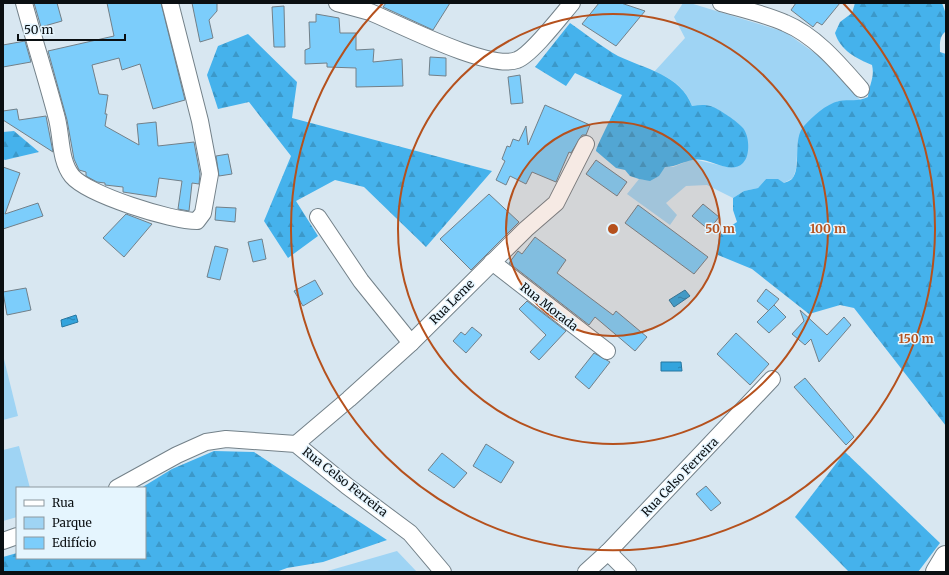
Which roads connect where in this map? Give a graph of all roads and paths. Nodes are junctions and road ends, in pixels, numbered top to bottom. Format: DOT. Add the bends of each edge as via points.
graph roads {
  1 [pos="24,3"];
  2 [pos="170,3"];
  3 [pos="338,3"];
  4 [pos="572,3"];
  5 [pos="721,3"];
  6 [pos="861,89"];
  7 [pos="586,144"];
  8 [pos="318,217"];
  9 [pos="492,262"];
  10 [pos="411,343"];
  11 [pos="607,351"];
  12 [pos="772,379"];
  13 [pos="296,444"];
  14 [pos="119,487"];
  15 [pos="16,536"];
  16 [pos="3,542"];
  17 [pos="608,552"];
  18 [pos="443,572"];
  19 [pos="586,572"];
  20 [pos="628,572"];
  1 -- 2 [label="street" via="56,115 64,160 72,176 94,191 134,206 185,221 197,221 203,214 210,174 200,121"];
  3 -- 4 [label="street" via="368,12 448,47 503,61 517,60 529,51"];
  5 -- 6 [label="street" via="787,23 831,55"];
  7 -- 9 [label="street, Rua Leme" via="556,203"];
  8 -- 10 [label="street" via="361,282"];
  9 -- 10 [label="street, Rua Leme"];
  9 -- 11 [label="street, Rua Morada"];
  10 -- 13 [label="street, Rua Leme"];
  12 -- 17 [label="street, Rua Celso Ferreira"];
  13 -- 14 [label="street, Rua Celso Ferreira" via="226,440 206,442"];
  13 -- 18 [label="street, Rua Celso Ferreira" via="347,486 410,532"];
  15 -- 16 [label="street"];
  17 -- 19 [label="street, Rua Celso Ferreira"];
  17 -- 20 [label="street"];
}
